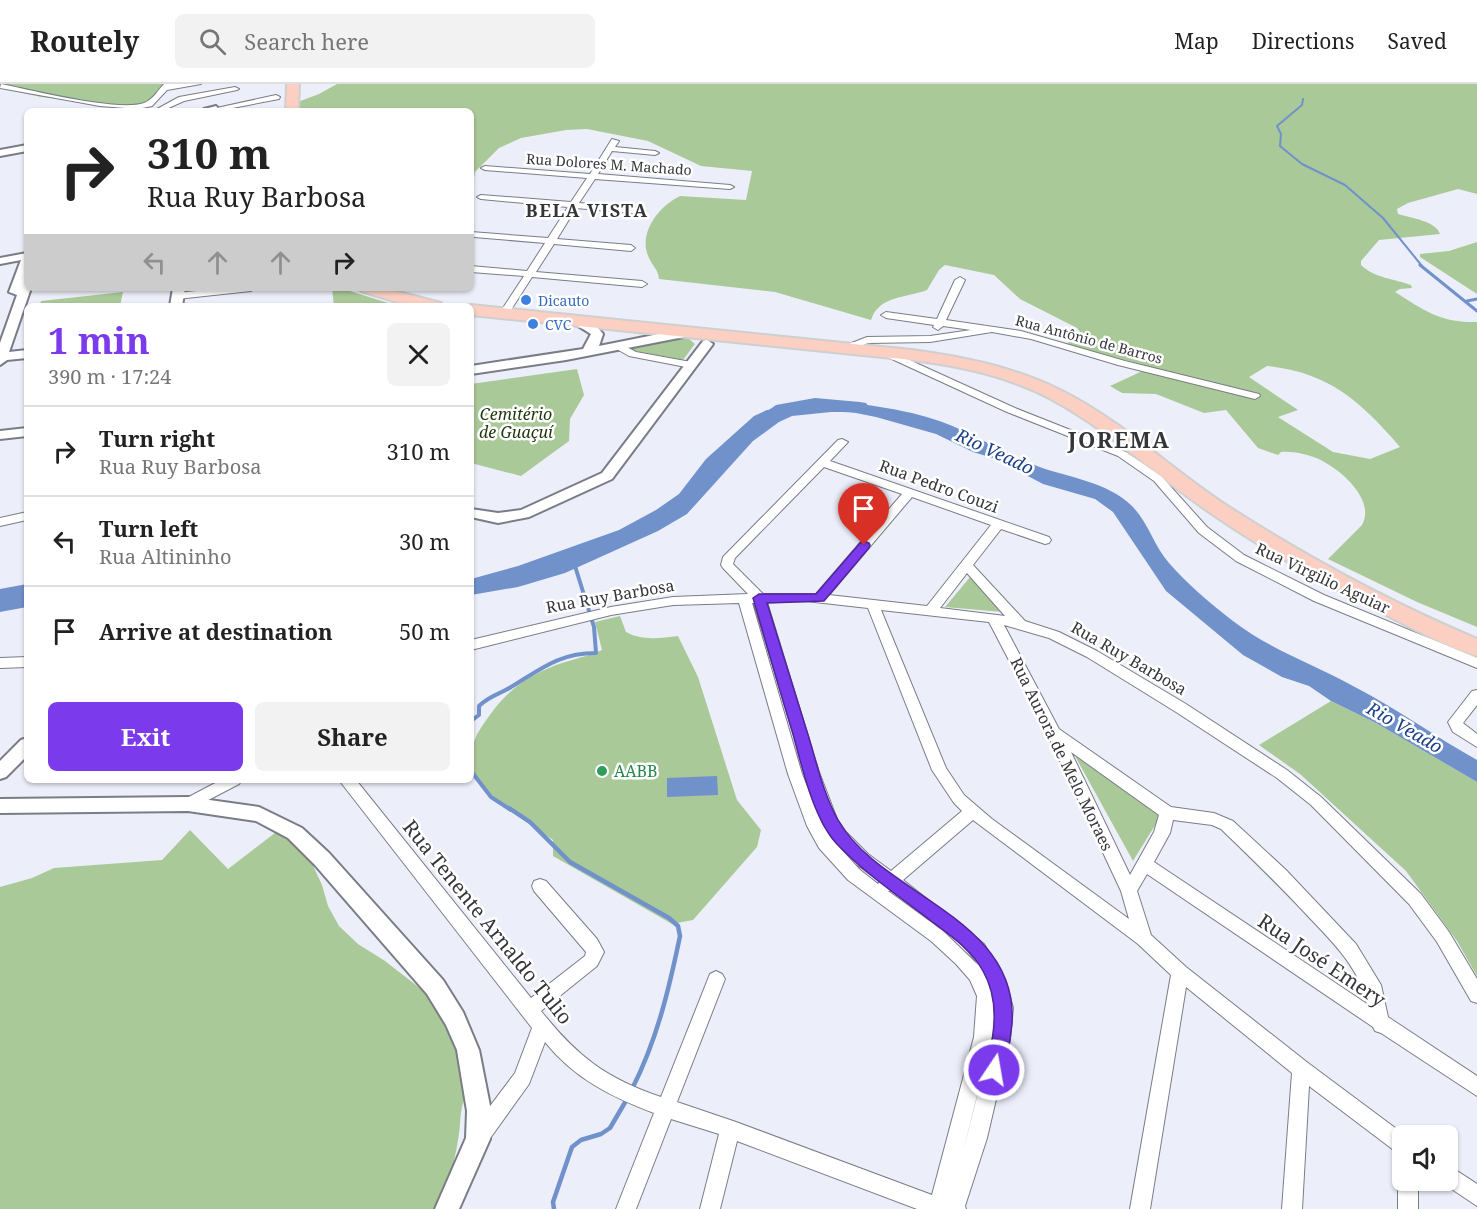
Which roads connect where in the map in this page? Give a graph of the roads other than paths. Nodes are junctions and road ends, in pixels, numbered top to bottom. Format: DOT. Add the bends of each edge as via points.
graph roads {
  1 [pos="198,84"];
  2 [pos="293,84"];
  3 [pos="0,86"];
  4 [pos="166,86"];
  5 [pos="177,88"];
  6 [pos="235,89"];
  7 [pos="276,97"];
  8 [pos="182,99"];
  9 [pos="163,108"];
  10 [pos="223,108"];
  11 [pos="292,108"];
  12 [pos="24,149"];
  13 [pos="0,153"];
  14 [pos="655,153"];
  15 [pos="485,168"];
  16 [pos="593,176"];
  17 [pos="730,187"];
  18 [pos="481,197"];
  19 [pos="576,204"];
  20 [pos="642,211"];
  21 [pos="474,234"];
  22 [pos="553,240"];
  23 [pos="631,248"];
  24 [pos="24,250"];
  25 [pos="0,254"];
  26 [pos="24,258"];
  27 [pos="0,261"];
  28 [pos="24,266"];
  29 [pos="474,269"];
  30 [pos="531,274"];
  31 [pos="960,280"];
  32 [pos="642,284"];
  33 [pos="24,291"];
  34 [pos="228,291"];
  35 [pos="378,291"];
  36 [pos="182,297"];
  37 [pos="422,303"];
  38 [pos="474,310"];
  39 [pos="504,314"];
  40 [pos="886,315"];
  41 [pos="579,321"];
  42 [pos="941,322"];
  43 [pos="636,327"];
  44 [pos="992,329"];
  45 [pos="0,333"];
  46 [pos="597,334"];
  47 [pos="704,336"];
  48 [pos="930,339"];
  49 [pos="619,346"];
  50 [pos="844,348"];
  51 [pos="587,352"];
  52 [pos="885,352"];
  53 [pos="24,355"];
  54 [pos="0,359"];
  55 [pos="691,365"];
  56 [pos="474,370"];
  57 [pos="1255,396"];
  58 [pos="24,432"];
  59 [pos="0,435"];
  60 [pos="842,442"];
  61 [pos="822,462"];
  62 [pos="909,493"];
  63 [pos="474,514"];
  64 [pos="24,517"];
  65 [pos="0,522"];
  66 [pos="998,525"];
  67 [pos="1045,540"];
  68 [pos="966,565"];
  69 [pos="820,598"];
  70 [pos="752,599"];
  71 [pos="873,605"];
  72 [pos="930,611"];
  73 [pos="994,618"];
  74 [pos="1020,624"];
  75 [pos="474,644"];
  76 [pos="1477,648"];
  77 [pos="24,662"];
  78 [pos="0,663"];
  79 [pos="1477,663"];
  80 [pos="1477,695"];
  81 [pos="1054,733"];
  82 [pos="1471,738"];
  83 [pos="24,748"];
  84 [pos="0,772"];
  85 [pos="228,783"];
  86 [pos="349,783"];
  87 [pos="188,804"];
  88 [pos="0,806"];
  89 [pos="973,811"];
  90 [pos="1167,813"];
  91 [pos="1146,865"];
  92 [pos="891,880"];
  93 [pos="540,886"];
  94 [pos="1129,891"];
  95 [pos="877,892"];
  96 [pos="1144,939"];
  97 [pos="1180,972"];
  98 [pos="717,979"];
  99 [pos="1477,995"];
  100 [pos="530,1008"];
  101 [pos="1381,1025"];
  102 [pos="542,1026"];
  103 [pos="1301,1069"];
  104 [pos="1477,1087"];
  105 [pos="665,1108"];
  106 [pos="730,1129"];
  107 [pos="1392,1137"];
  108 [pos="478,1139"];
  109 [pos="1458,1179"];
  110 [pos="1475,1188"];
  111 [pos="1408,1191"];
  112 [pos="447,1209"];
  113 [pos="626,1209"];
  114 [pos="710,1209"];
  115 [pos="948,1209"];
  116 [pos="1140,1209"];
  117 [pos="1292,1209"];
  118 [pos="1408,1209"];
  1 -- 5 [label="street"];
  2 -- 11 [label="highway"];
  3 -- 4 [label="street" via="134,107 149,104"];
  4 -- 5 [label="street"];
  5 -- 8 [label="street"];
  6 -- 8 [label="street"];
  7 -- 10 [label="street"];
  8 -- 9 [label="street"];
  12 -- 13 [label="street"];
  14 -- 16 [label="street" via="613,145"];
  15 -- 16 [label="street, Rua Dolores M. Machado"];
  16 -- 17 [label="street, Rua Dolores M. Machado"];
  16 -- 19 [label="street"];
  18 -- 19 [label="street"];
  19 -- 20 [label="street"];
  19 -- 22 [label="street"];
  21 -- 22 [label="street"];
  22 -- 23 [label="street"];
  22 -- 30 [label="street"];
  24 -- 25 [label="street"];
  26 -- 27 [label="street"];
  28 -- 45 [label="street"];
  29 -- 30 [label="street"];
  30 -- 32 [label="street"];
  30 -- 39 [label="street"];
  31 -- 42 [label="street"];
  33 -- 54 [label="street"];
  34 -- 36 [label="street"];
  35 -- 37 [label="highway"];
  38 -- 39 [label="highway"];
  39 -- 41 [label="highway"];
  40 -- 42 [label="street"];
  41 -- 43 [label="highway"];
  41 -- 46 [label="street"];
  42 -- 44 [label="street"];
  42 -- 48 [label="street"];
  43 -- 46 [label="highway" via="620,339"];
  43 -- 47 [label="highway"];
  44 -- 48 [label="street, Rua Antônio de Barros"];
  44 -- 57 [label="street, Rua Antônio de Barros" via="1026,334 1106,359"];
  46 -- 51 [label="street"];
  47 -- 49 [label="street"];
  47 -- 50 [label="highway"];
  47 -- 55 [label="street"];
  48 -- 50 [label="street, Rua Antônio de Barros" via="867,340"];
  49 -- 51 [label="street"];
  49 -- 55 [label="street" via="633,354"];
  50 -- 52 [label="highway"];
  51 -- 56 [label="street"];
  52 -- 76 [label="highway" via="987,368 1058,396 1273,544 1342,584"];
  52 -- 79 [label="street, Rua Virgilio Aguiar" via="1011,410 1122,454 1158,479 1210,537 1240,558 1312,595"];
  53 -- 54 [label="street"];
  55 -- 63 [label="street" via="607,476 517,516 498,518"];
  58 -- 59 [label="street"];
  60 -- 61 [label="street"];
  61 -- 62 [label="street, Rua Pedro Couzi"];
  61 -- 70 [label="street" via="727,561"];
  62 -- 66 [label="street, Rua Pedro Couzi"];
  62 -- 69 [label="street"];
  64 -- 65 [label="street"];
  66 -- 67 [label="street, Rua Pedro Couzi"];
  66 -- 68 [label="street"];
  68 -- 72 [label="street"];
  68 -- 74 [label="street"];
  69 -- 70 [label="street, Rua Ruy Barbosa"];
  69 -- 71 [label="street, Rua Ruy Barbosa"];
  70 -- 75 [label="street, Rua Ruy Barbosa" via="673,602 599,614"];
  70 -- 92 [label="street" via="830,821 849,847"];
  70 -- 95 [label="street" via="776,714 815,826 838,860"];
  71 -- 72 [label="street, Rua Ruy Barbosa"];
  71 -- 89 [label="street" via="939,770 959,800"];
  72 -- 73 [label="street, Rua Ruy Barbosa"];
  73 -- 74 [label="street, Rua Ruy Barbosa"];
  73 -- 81 [label="street, Rua Aurora de Melo Moraes"];
  74 -- 99 [label="street, Rua Ruy Barbosa" via="1092,654 1227,737 1316,801 1415,900 1443,937"];
  77 -- 78 [label="street"];
  80 -- 82 [label="street" via="1455,722"];
  81 -- 90 [label="street"];
  81 -- 94 [label="street, Rua Aurora de Melo Moraes"];
  83 -- 84 [label="street"];
  85 -- 87 [label="street"];
  86 -- 100 [label="street, Rua Tenente Arnaldo Tulio"];
  87 -- 88 [label="street"];
  87 -- 108 [label="street" via="260,814 295,833 435,987 468,1050 479,1111"];
  89 -- 92 [label="street"];
  89 -- 96 [label="street"];
  90 -- 91 [label="street"];
  90 -- 101 [label="street" via="1220,821 1280,875 1359,961 1372,985"];
  91 -- 94 [label="street"];
  91 -- 101 [label="street, Rua José Emery"];
  92 -- 95 [label="street"];
  92 -- 115 [label="street" via="978,949 997,982 1004,1008 1001,1039 977,1138"];
  93 -- 100 [label="street" via="595,952 591,961"];
  94 -- 96 [label="street, Rua Aurora de Melo Moraes"];
  95 -- 115 [label="street" via="962,959 976,975 986,996 983,1037"];
  96 -- 97 [label="street"];
  97 -- 103 [label="street"];
  97 -- 116 [label="street"];
  98 -- 105 [label="street"];
  100 -- 102 [label="street, Rua Tenente Arnaldo Tulio"];
  101 -- 104 [label="street, Rua José Emery"];
  102 -- 105 [label="street, Rua Tenente Arnaldo Tulio" via="576,1063 604,1082"];
  102 -- 108 [label="street" via="522,1078"];
  103 -- 107 [label="street"];
  103 -- 117 [label="street"];
  105 -- 106 [label="street, Rua Tenente Arnaldo Tulio"];
  105 -- 113 [label="street"];
  106 -- 114 [label="street"];
  106 -- 115 [label="street, Rua Tenente Arnaldo Tulio"];
  108 -- 112 [label="street"];
  109 -- 110 [label="street"];
  111 -- 118 [label="street"];
}
